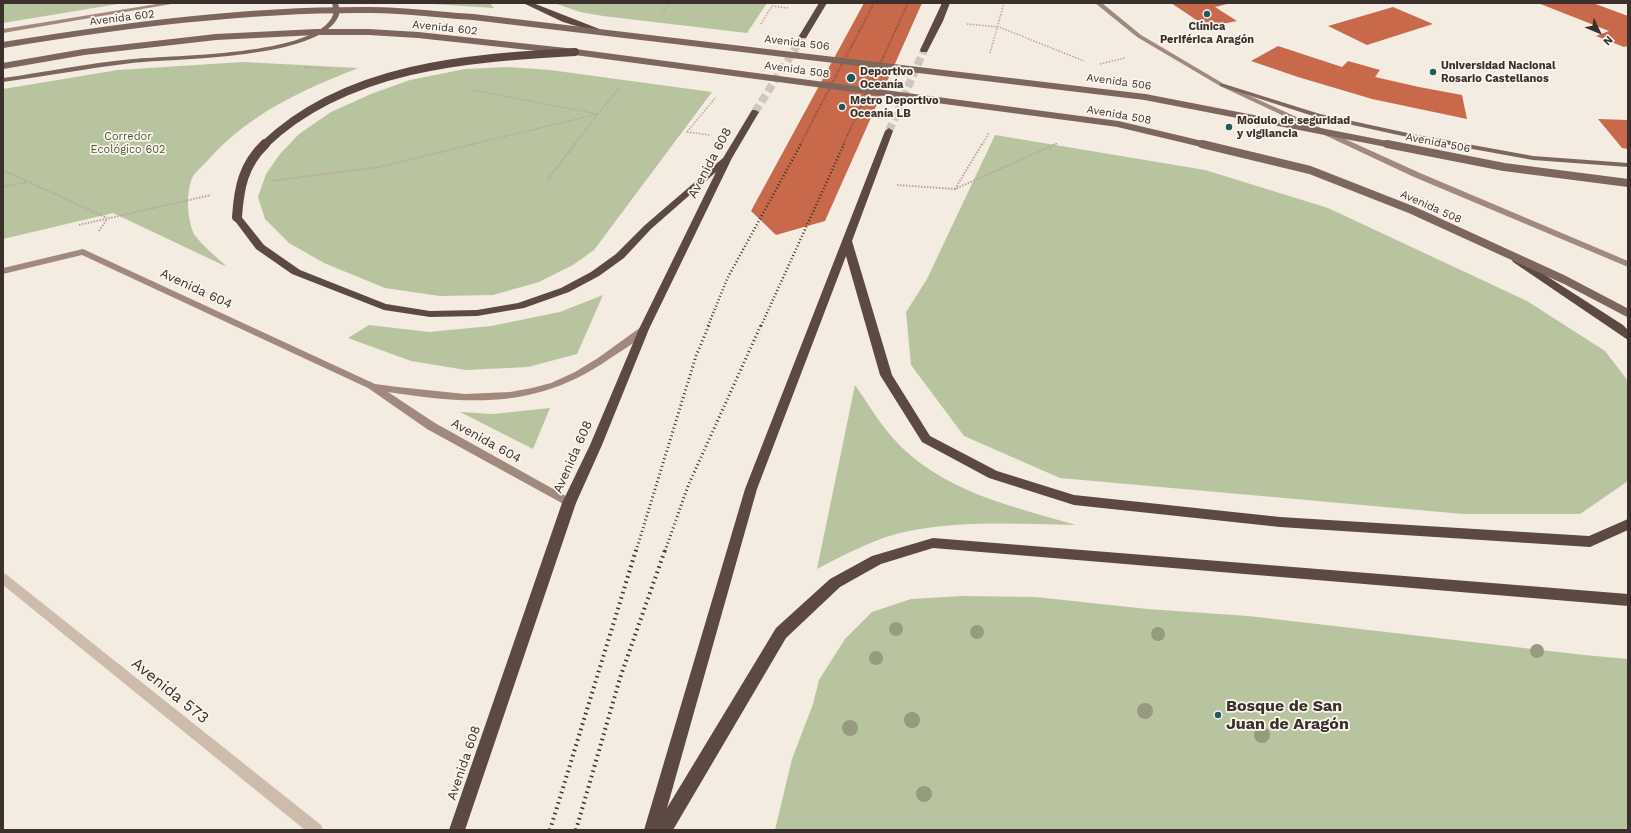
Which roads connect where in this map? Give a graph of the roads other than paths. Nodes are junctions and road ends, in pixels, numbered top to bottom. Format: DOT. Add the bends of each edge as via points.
graph roads {
  1 [pos="174,3"];
  2 [pos="335,3"];
  3 [pos="527,3"];
  4 [pos="823,3"];
  5 [pos="946,3"];
  6 [pos="1098,3"];
  7 [pos="3,31"];
  8 [pos="603,32"];
  9 [pos="803,36"];
  10 [pos="3,46"];
  11 [pos="924,50"];
  12 [pos="575,52"];
  13 [pos="3,66"];
  14 [pos="3,80"];
  15 [pos="1222,85"];
  16 [pos="755,112"];
  17 [pos="889,131"];
  18 [pos="728,158"];
  19 [pos="1628,165"];
  20 [pos="1628,183"];
  21 [pos="846,239"];
  22 [pos="1509,255"];
  23 [pos="1628,264"];
  24 [pos="3,271"];
  25 [pos="1628,313"];
  26 [pos="644,328"];
  27 [pos="1628,336"];
  28 [pos="371,386"];
  29 [pos="569,503"];
  30 [pos="1628,524"];
  31 [pos="3,578"];
  32 [pos="1628,600"];
  33 [pos="316,830"];
  34 [pos="457,830"];
  35 [pos="652,830"];
  36 [pos="663,830"];
  1 -- 7 [label="street"];
  2 -- 14 [label="main road" via="338,9 336,16 323,29 279,47 260,51 132,62"];
  3 -- 8 [label="highway, bridge"];
  4 -- 9 [label="highway"];
  5 -- 11 [label="highway"];
  6 -- 15 [label="street, Avenida 508" via="1139,36"];
  8 -- 10 [label="main road, Avenida 602, bridge" via="473,17 371,10 263,13 108,28"];
  8 -- 20 [label="main road, Avenida 506, bridge" via="1146,96 1504,167"];
  12 -- 13 [label="main road, Avenida 602, bridge" via="418,35 316,32 216,37 84,52"];
  12 -- 18 [label="highway, bridge" via="482,58 434,65 388,77 346,92 303,115 269,140 248,165 238,191 237,217 260,246 296,272 384,306 430,314 477,313 520,306 565,290 595,274 620,256 648,227"];
  12 -- 22 [label="main road, Avenida 508, bridge" via="1118,124 1310,170 1412,210"];
  15 -- 19 [label="main road" via="1318,116 1412,136 1533,158"];
  15 -- 23 [label="street, Avenida 508" via="1417,175"];
  16 -- 18 [label="highway, Avenida 608"];
  17 -- 21 [label="highway"];
  18 -- 26 [label="highway, Avenida 608"];
  21 -- 30 [label="highway" via="886,375 926,439 993,475 1074,500 1280,522 1590,542"];
  21 -- 35 [label="highway" via="751,489"];
  22 -- 25 [label="main road, Avenida 508, bridge" via="1565,280"];
  22 -- 27 [label="highway, bridge"];
  24 -- 28 [label="street, Avenida 604" via="83,252"];
  26 -- 28 [label="street, Avenida 604" via="591,367 554,385 519,395 443,397"];
  26 -- 29 [label="highway, Avenida 608"];
  28 -- 29 [label="street, Avenida 604" via="431,426"];
  29 -- 34 [label="highway, Avenida 608"];
  31 -- 33 [label="street, Avenida 573"];
  32 -- 36 [label="highway" via="933,544 877,560 835,583 781,633"];
}
